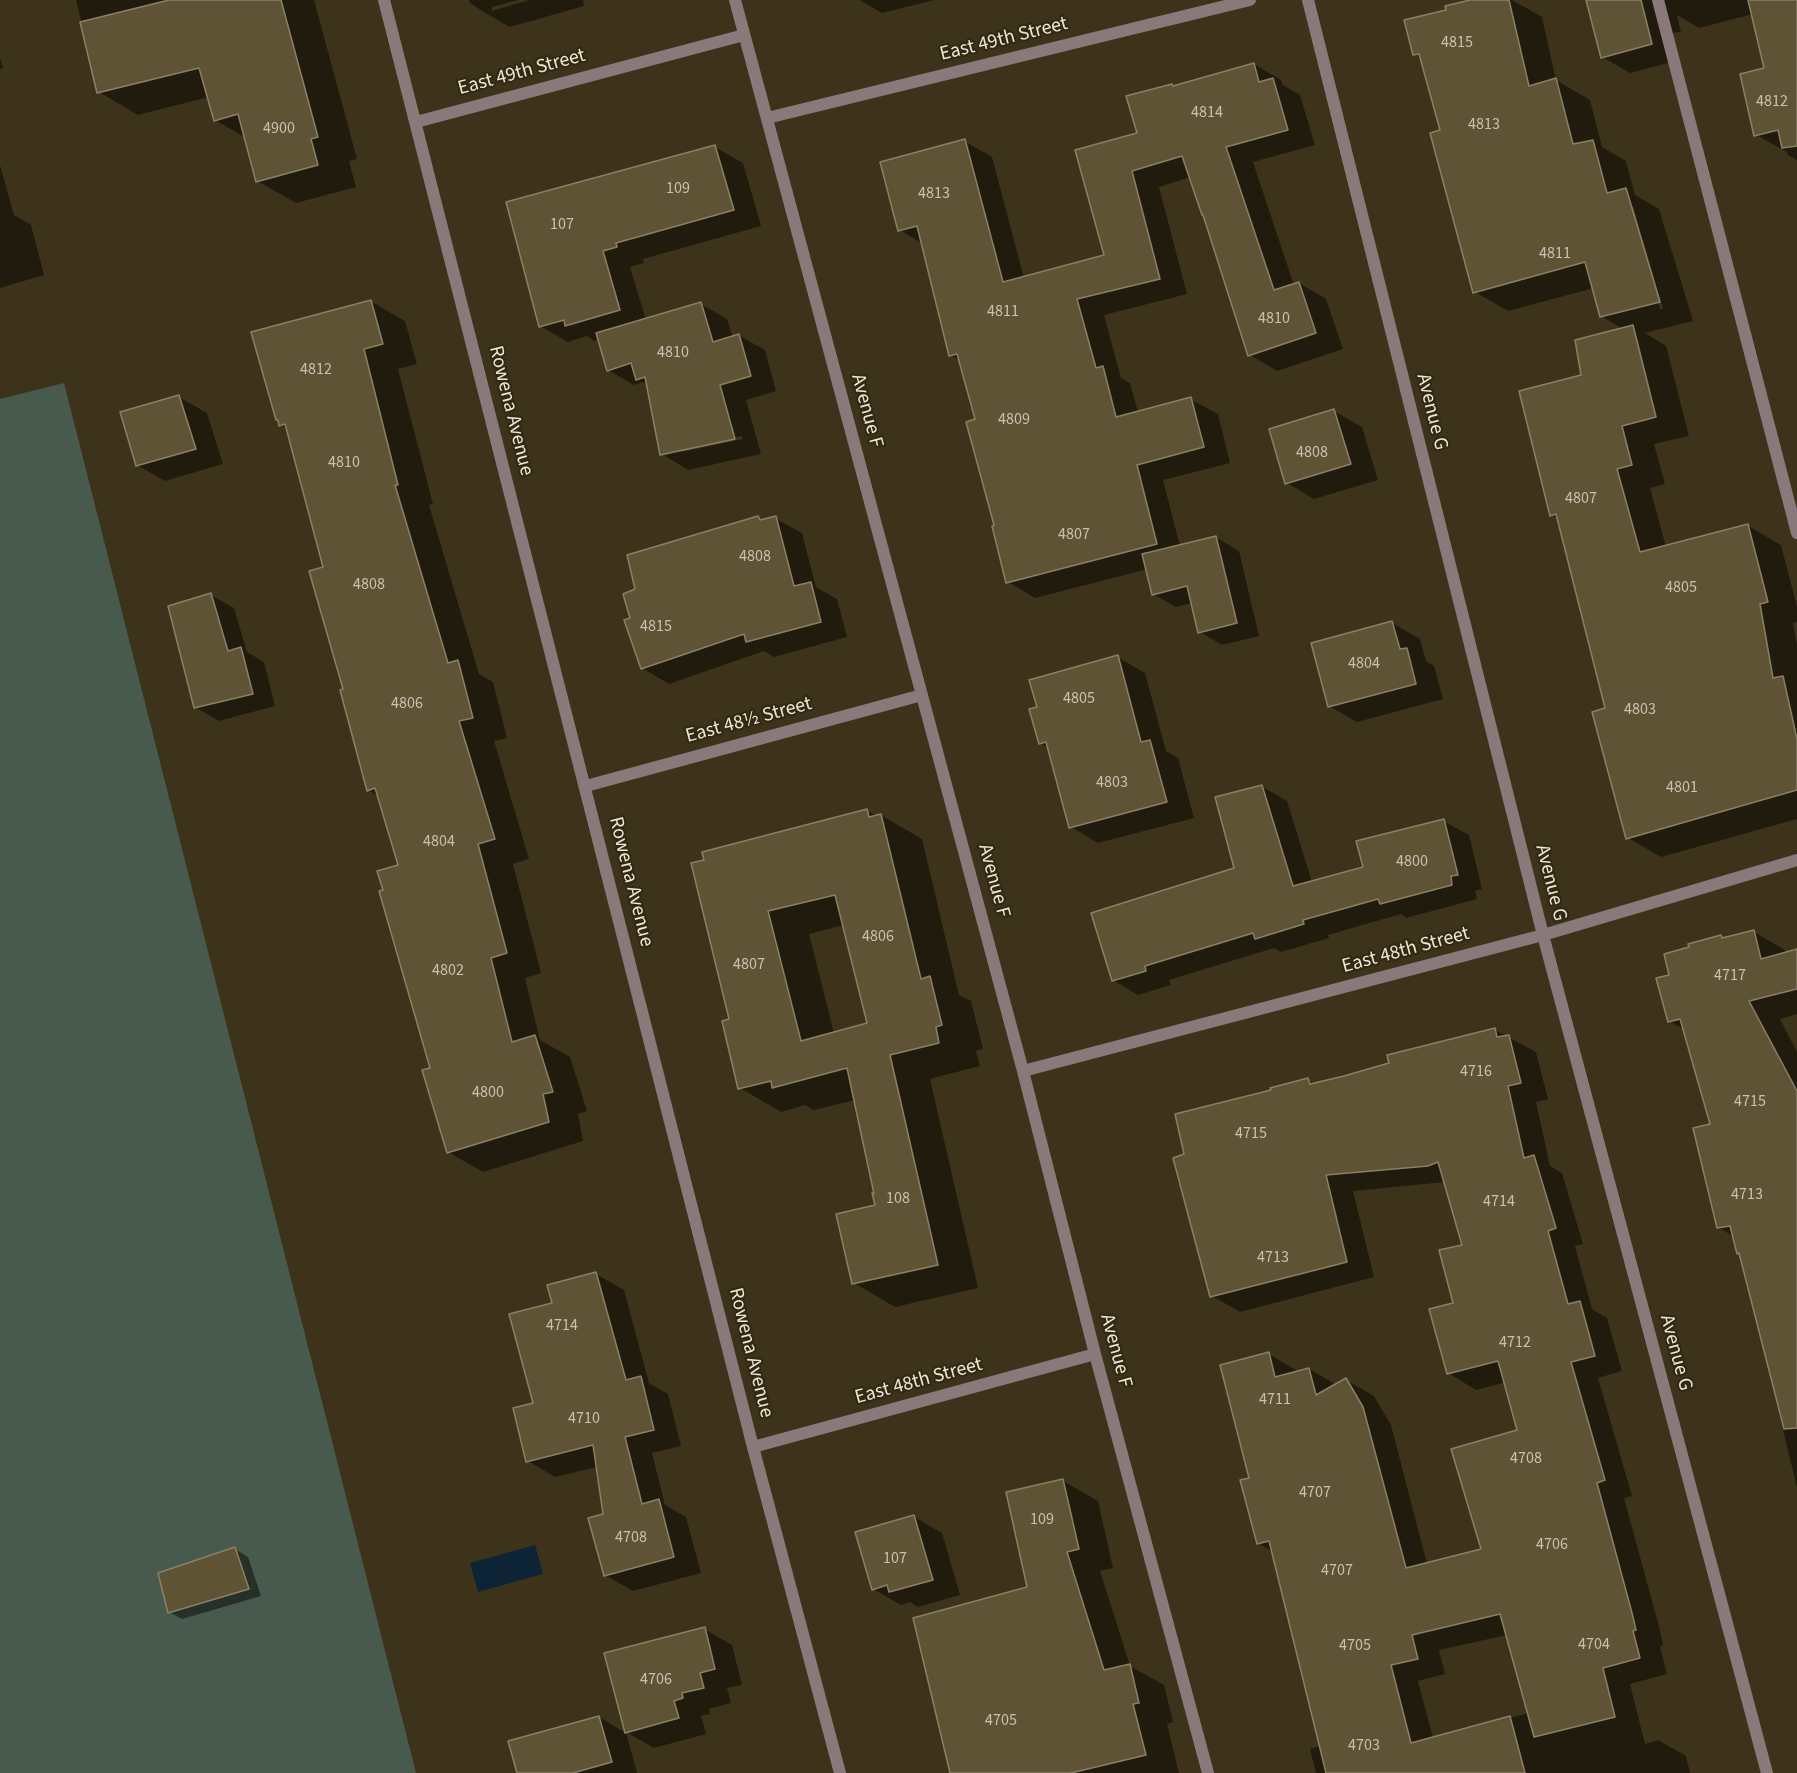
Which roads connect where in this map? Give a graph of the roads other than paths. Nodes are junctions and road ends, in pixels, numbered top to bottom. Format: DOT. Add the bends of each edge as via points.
graph roads {
  1 [pos="384,0"];
  2 [pos="735,0"];
  3 [pos="1250,0"];
  4 [pos="1308,0"];
  5 [pos="1658,0"];
  6 [pos="744,35"];
  7 [pos="767,118"];
  8 [pos="416,122"];
  9 [pos="1797,533"];
  10 [pos="922,695"];
  11 [pos="586,786"];
  12 [pos="1797,860"];
  13 [pos="1543,935"];
  14 [pos="1023,1071"];
  15 [pos="1095,1354"];
  16 [pos="753,1447"];
  17 [pos="840,1773"];
  18 [pos="1208,1773"];
  19 [pos="1767,1773"];
  1 -- 8 [label="street, Rowena Avenue"];
  2 -- 6 [label="street, Avenue F"];
  3 -- 7 [label="street, East 49th Street"];
  4 -- 13 [label="street, Avenue G"];
  5 -- 9 [label="street"];
  6 -- 7 [label="street, Avenue F"];
  6 -- 8 [label="street, East 49th Street"];
  7 -- 10 [label="street, Avenue F"];
  8 -- 11 [label="street, Rowena Avenue"];
  10 -- 11 [label="street, East 48½ Street"];
  10 -- 14 [label="street, Avenue F"];
  11 -- 16 [label="street, Rowena Avenue"];
  12 -- 13 [label="street, East 48th Street"];
  13 -- 14 [label="street, East 48th Street"];
  13 -- 19 [label="street, Avenue G"];
  14 -- 15 [label="street, Avenue F"];
  15 -- 16 [label="street, East 48th Street"];
  15 -- 18 [label="street, Avenue F"];
  16 -- 17 [label="street, Rowena Avenue"];
}
